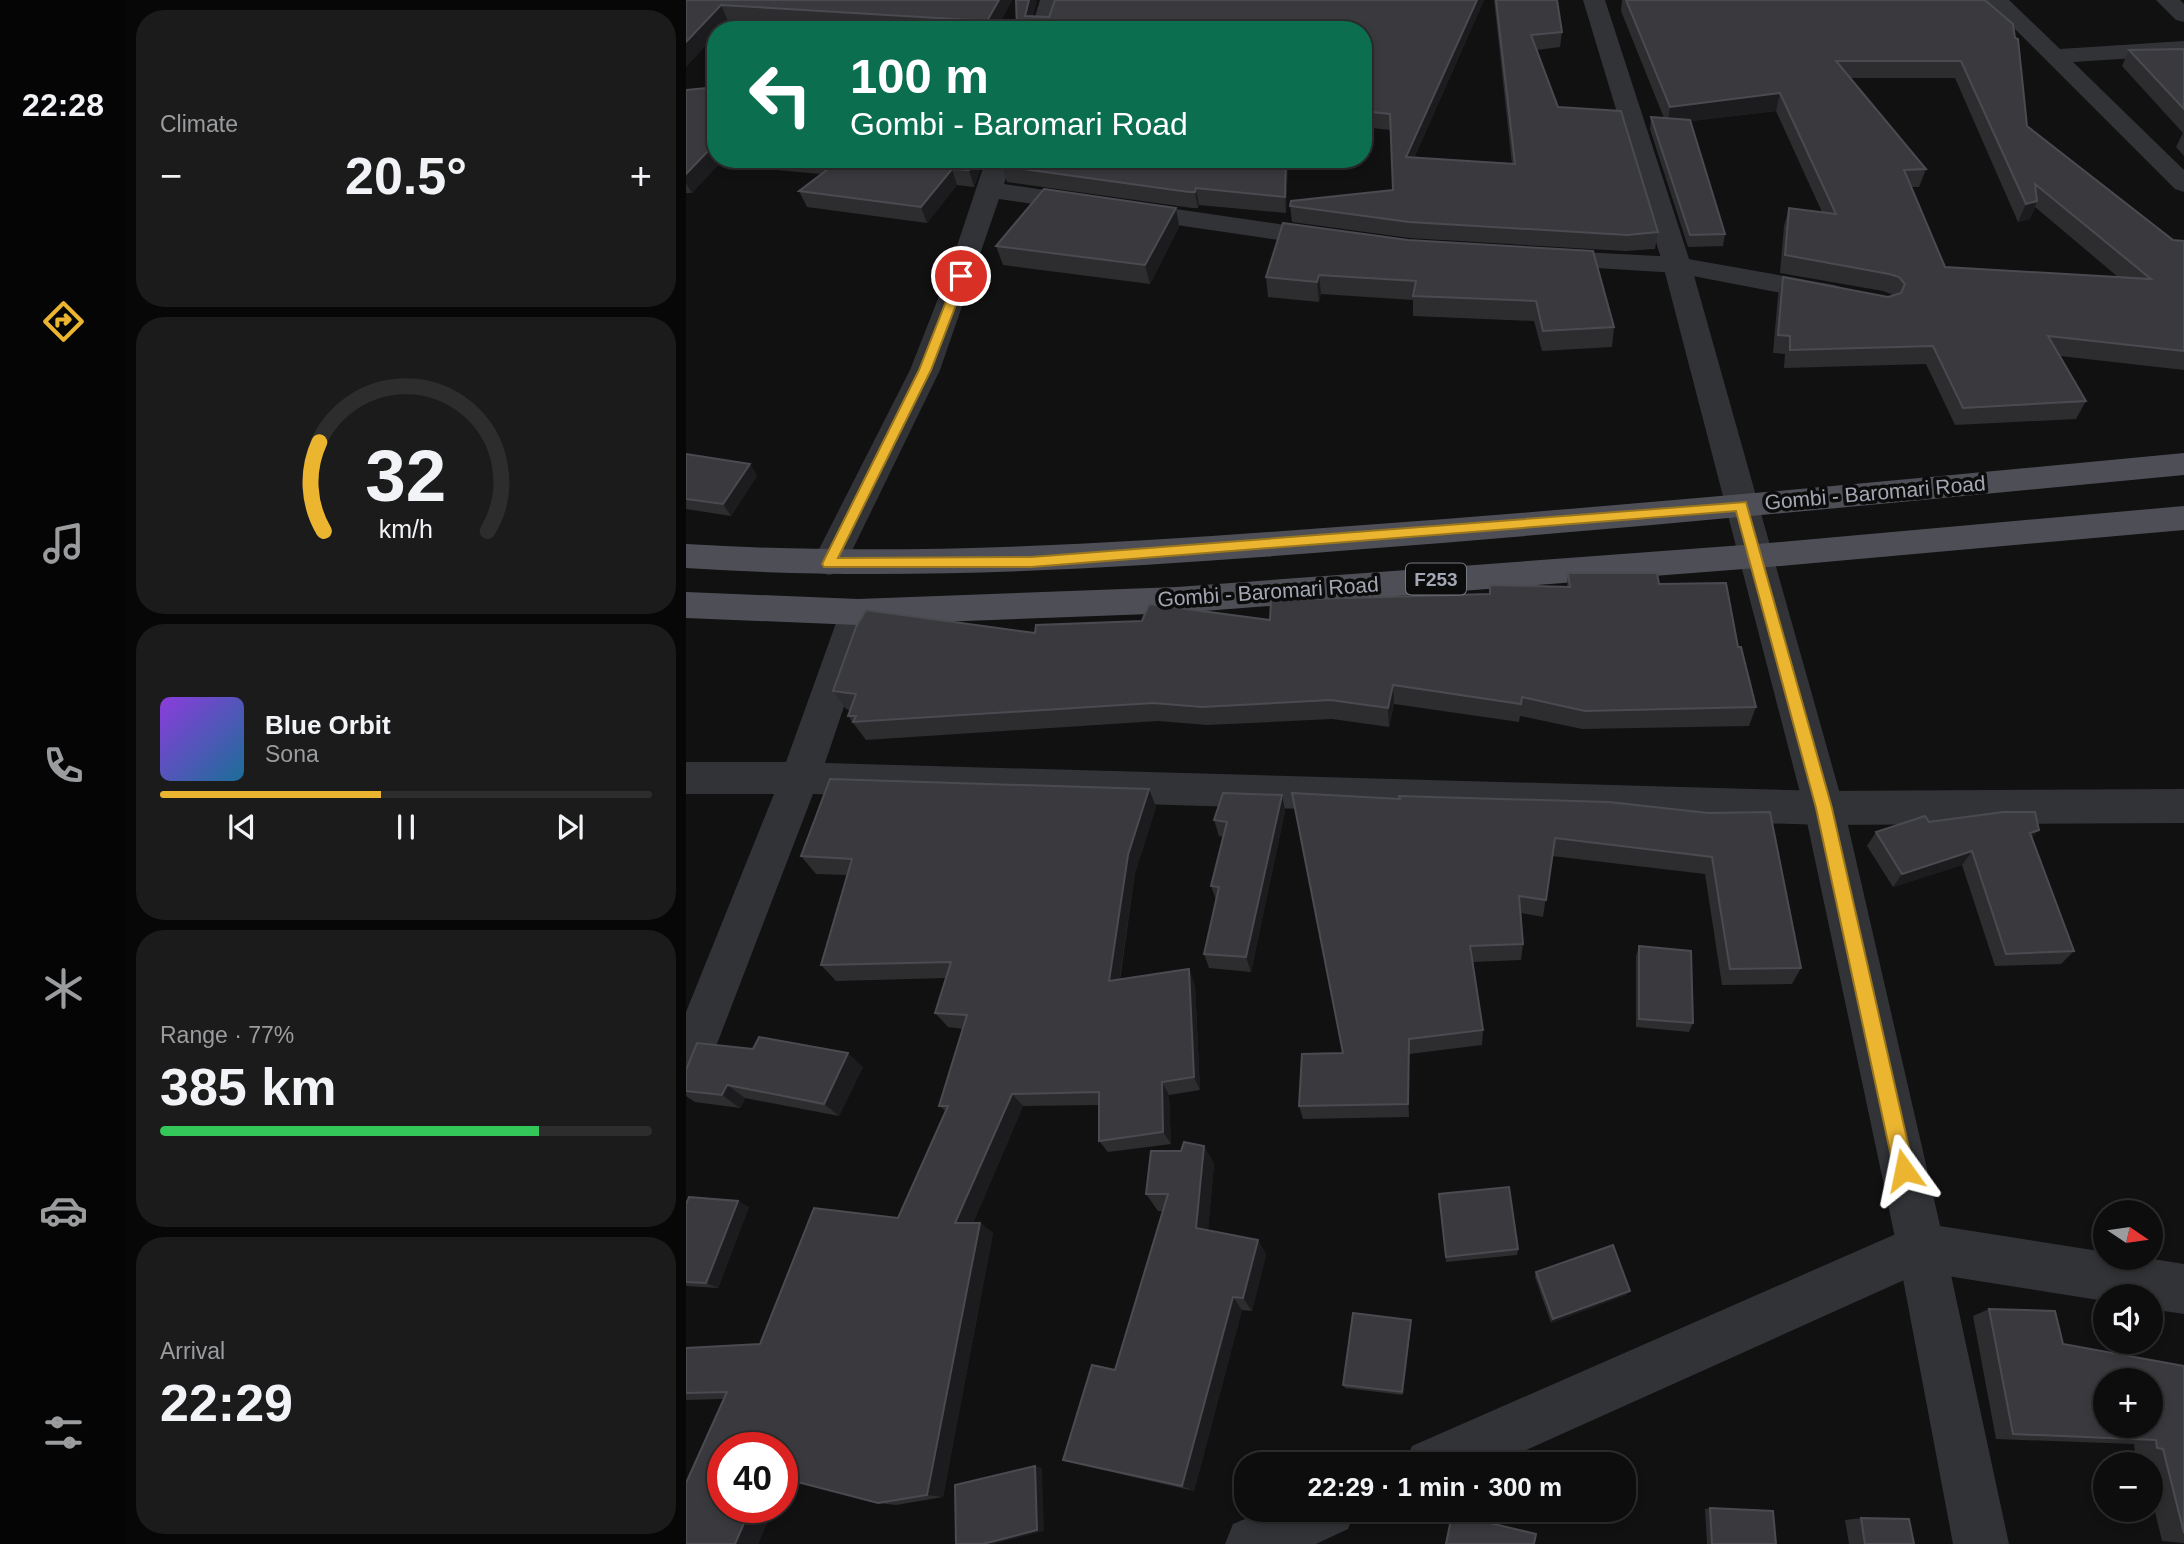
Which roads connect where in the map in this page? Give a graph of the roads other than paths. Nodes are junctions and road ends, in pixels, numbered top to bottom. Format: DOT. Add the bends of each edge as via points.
graph roads {
  1 [pos="1051,0"];
  2 [pos="1594,0"];
  3 [pos="1997,0"];
  4 [pos="2167,0"];
  5 [pos="2184,15"];
  6 [pos="1045,21"];
  7 [pos="2184,48"];
  8 [pos="2053,56"];
  9 [pos="996,168"];
  10 [pos="2184,184"];
  11 [pos="989,190"];
  12 [pos="1362,243"];
  13 [pos="1516,257"];
  14 [pos="1677,265"];
  15 [pos="1854,298"];
  16 [pos="2184,464"];
  17 [pos="1742,506"];
  18 [pos="2184,518"];
  19 [pos="686,556"];
  20 [pos="1757,556"];
  21 [pos="829,564"];
  22 [pos="686,605"];
  23 [pos="858,612"];
  24 [pos="686,778"];
  25 [pos="800,778"];
  26 [pos="2184,806"];
  27 [pos="1824,808"];
  28 [pos="686,1068"];
  29 [pos="1921,1247"];
  30 [pos="2184,1289"];
  31 [pos="1460,1452"];
  32 [pos="1302,1522"];
  33 [pos="1253,1544"];
  34 [pos="1981,1544"];
  1 -- 6 [label="street"];
  2 -- 14 [label="street"];
  3 -- 8 [label="street"];
  4 -- 5 [label="street"];
  7 -- 8 [label="street"];
  8 -- 10 [label="street"];
  9 -- 11 [label="street"];
  11 -- 12 [label="street"];
  11 -- 21 [label="street" via="925,370"];
  13 -- 14 [label="street"];
  14 -- 15 [label="street"];
  14 -- 17 [label="street"];
  16 -- 17 [label="main road, Gombi - Baromari Road / F253"];
  17 -- 20 [label="street"];
  17 -- 21 [label="main road, Gombi - Baromari Road / F253" via="1031,562"];
  18 -- 20 [label="main road, Gombi - Baromari Road / F253"];
  19 -- 21 [label="main road, Gombi - Baromari Road / F253"];
  20 -- 23 [label="main road, Gombi - Baromari Road / F253" via="1177,600"];
  20 -- 27 [label="street"];
  22 -- 23 [label="main road, Gombi - Baromari Road / F253"];
  23 -- 25 [label="street"];
  24 -- 25 [label="street"];
  25 -- 27 [label="street"];
  25 -- 28 [label="street"];
  26 -- 27 [label="street"];
  27 -- 29 [label="street"];
  29 -- 30 [label="street"];
  29 -- 31 [label="street"];
  29 -- 34 [label="street"];
  32 -- 33 [label="street"];
}
